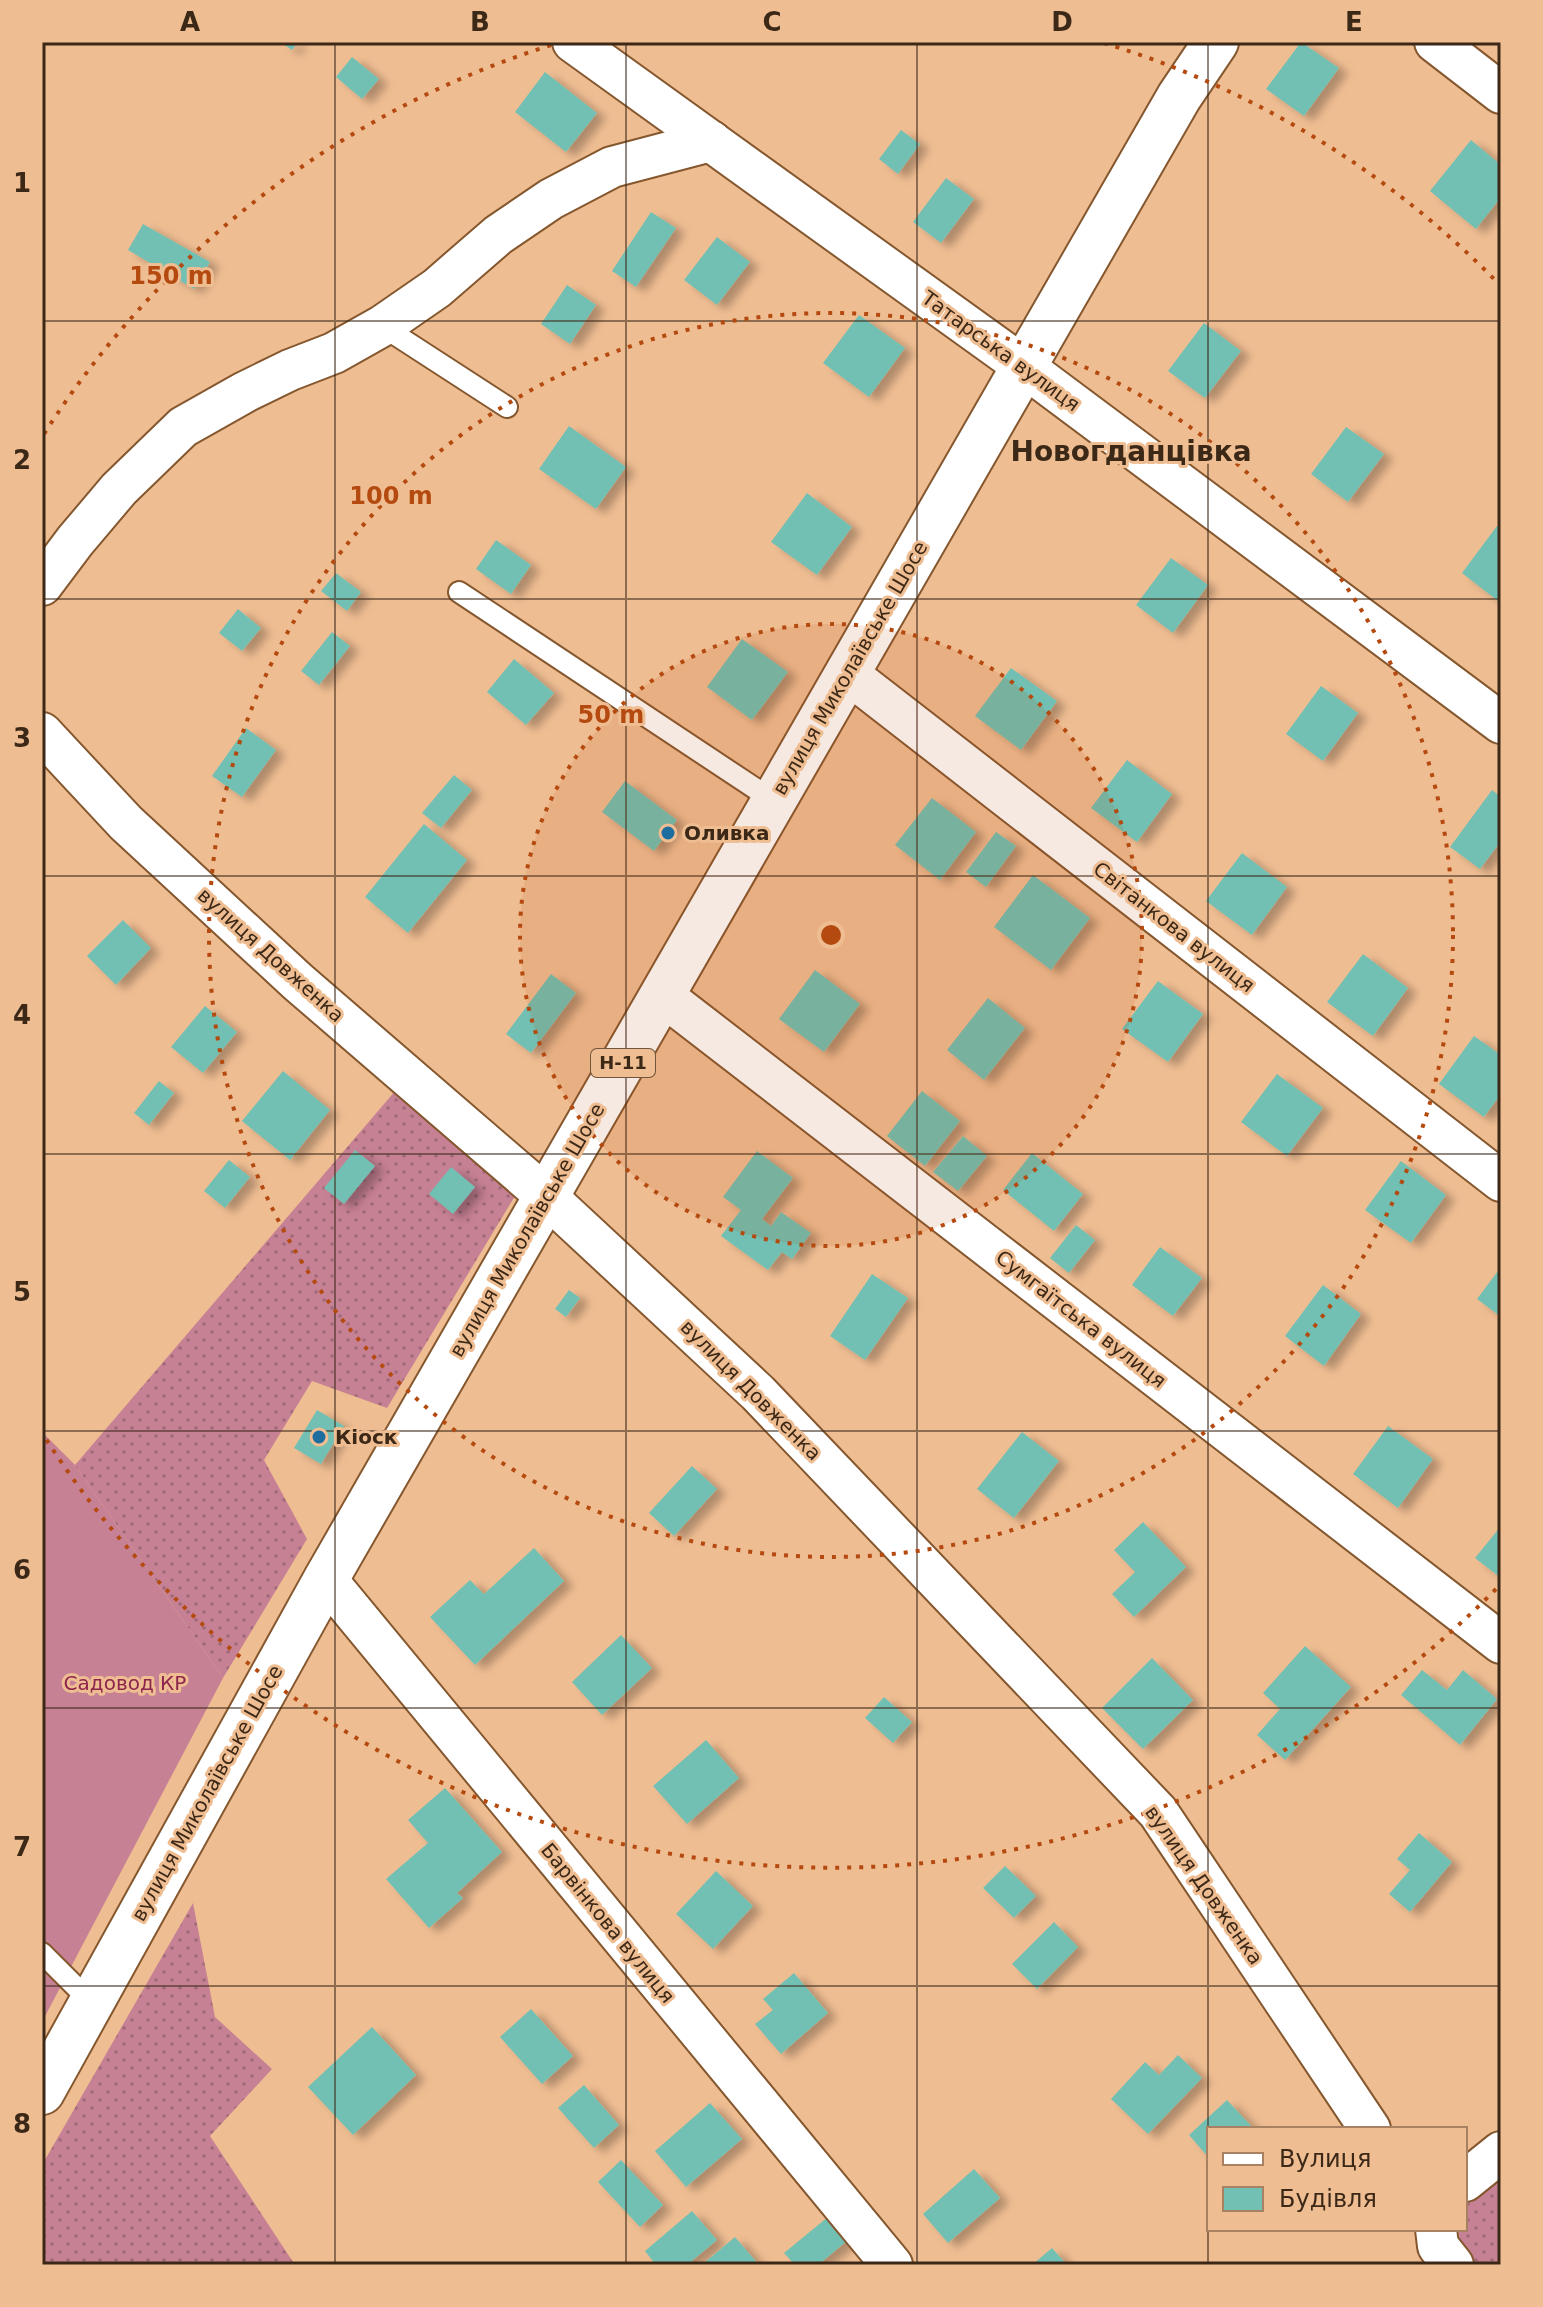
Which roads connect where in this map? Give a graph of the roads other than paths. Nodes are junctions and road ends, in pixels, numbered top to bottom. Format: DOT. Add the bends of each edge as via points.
graph roads {
  1 [pos="573,42"];
  2 [pos="1216,42"];
  3 [pos="1435,42"];
  4 [pos="1501,93"];
  5 [pos="711,141"];
  6 [pos="382,326"];
  7 [pos="1023,366"];
  8 [pos="507,407"];
  9 [pos="42,585"];
  10 [pos="459,592"];
  11 [pos="847,673"];
  12 [pos="1501,723"];
  13 [pos="42,733"];
  14 [pos="774,801"];
  15 [pos="662,995"];
  16 [pos="1501,1181"];
  17 [pos="546,1196"];
  18 [pos="326,1579"];
  19 [pos="1501,1643"];
  20 [pos="42,1953"];
  21 [pos="91,2002"];
  22 [pos="42,2092"];
  23 [pos="1369,2127"];
  24 [pos="1501,2152"];
  25 [pos="1467,2179"];
  26 [pos="1436,2231"];
  27 [pos="892,2265"];
  28 [pos="1453,2265"];
  1 -- 5 [label="street, Татарська вулиця"];
  2 -- 7 [label="main road, вулиця Миколаївське Шосе / Н-11"];
  3 -- 4 [label="street"];
  5 -- 6 [label="street" via="612,167 551,199"];
  5 -- 7 [label="street, Татарська вулиця"];
  6 -- 8 [label="lane"];
  6 -- 9 [label="street" via="183,427 119,489"];
  7 -- 11 [label="main road, вулиця Миколаївське Шосе / Н-11"];
  7 -- 12 [label="street, Татарська вулиця"];
  10 -- 14 [label="lane"];
  11 -- 14 [label="main road, вулиця Миколаївське Шосе / Н-11"];
  11 -- 16 [label="street, Світанкова вулиця"];
  13 -- 17 [label="street, вулиця Довженка" via="126,823 298,982"];
  14 -- 15 [label="main road, вулиця Миколаївське Шосе / Н-11"];
  15 -- 17 [label="main road, вулиця Миколаївське Шосе / Н-11"];
  15 -- 19 [label="street, Сумгаїтська вулиця"];
  17 -- 18 [label="main road, вулиця Миколаївське Шосе / Н-11"];
  17 -- 23 [label="street, вулиця Довженка" via="758,1393 1158,1812"];
  18 -- 21 [label="main road, вулиця Миколаївське Шосе / Н-11"];
  18 -- 27 [label="street, Барвінкова вулиця"];
  20 -- 21 [label="lane"];
  21 -- 22 [label="main road, вулиця Миколаївське Шосе / Н-11"];
  24 -- 25 [label="street"];
  26 -- 28 [label="street" via="1438,2246"];
}
